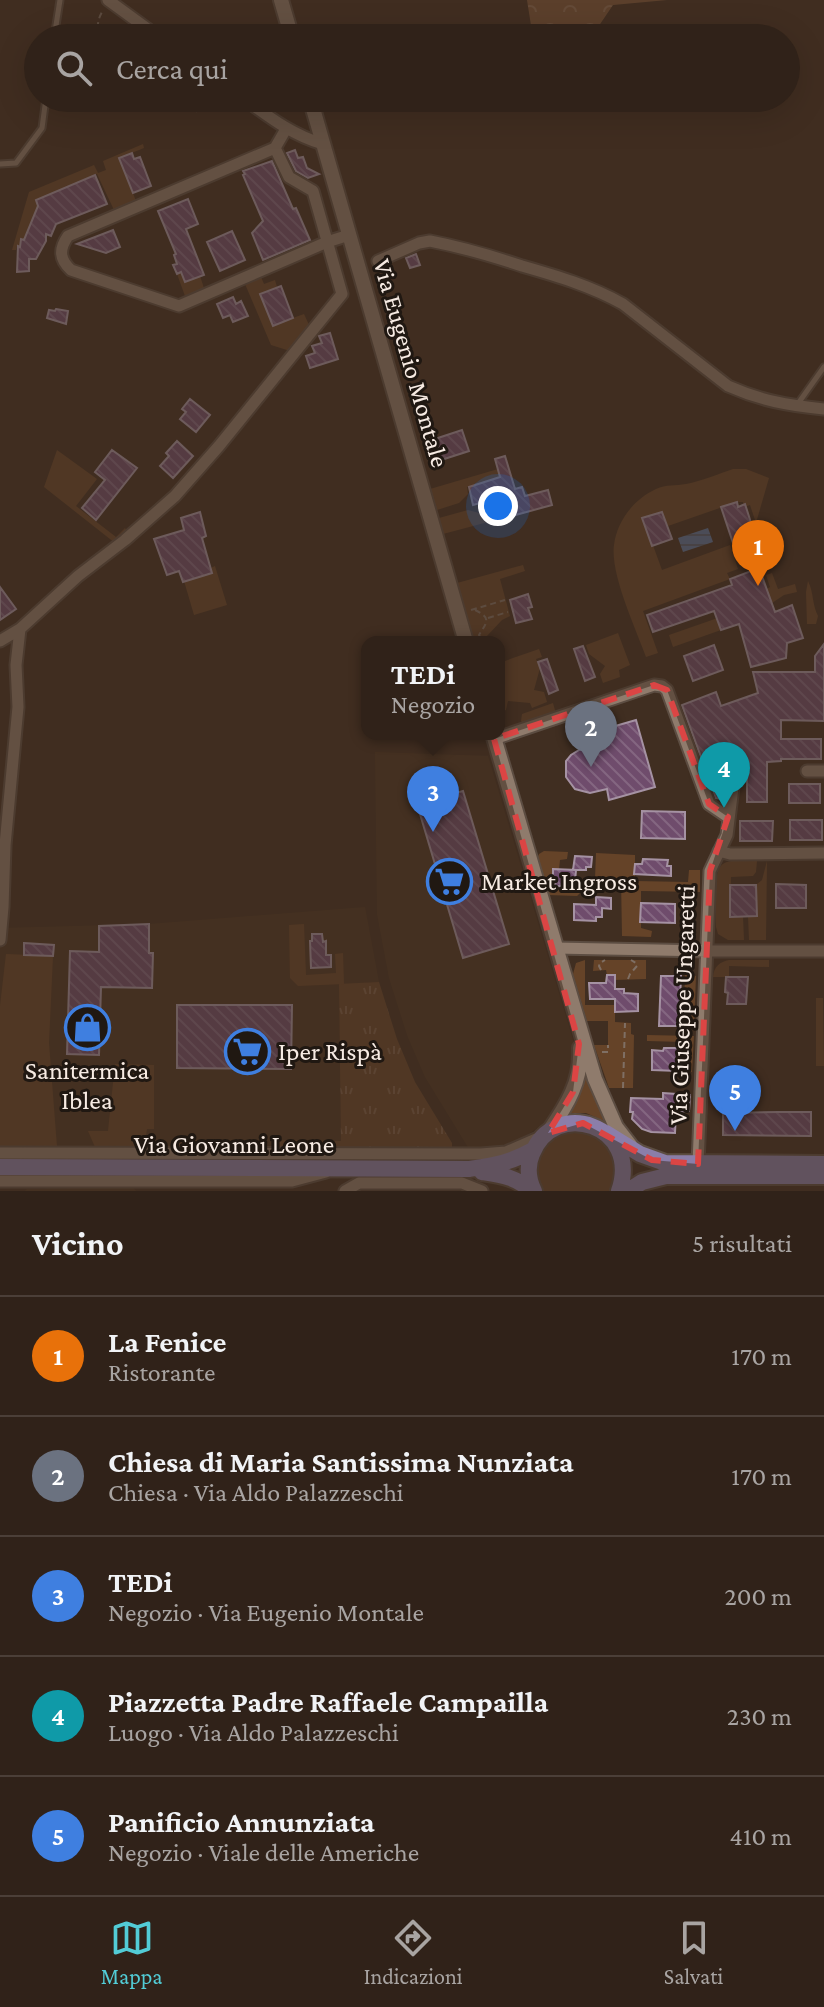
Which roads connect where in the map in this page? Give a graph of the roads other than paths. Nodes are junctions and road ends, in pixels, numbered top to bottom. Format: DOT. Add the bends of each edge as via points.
graph roads {
  1 [pos="60,0"];
  2 [pos="281,0"];
  3 [pos="109,1"];
  4 [pos="56,24"];
  5 [pos="141,24"];
  6 [pos="288,24"];
  7 [pos="44,112"];
  8 [pos="262,112"];
  9 [pos="314,112"];
  10 [pos="286,129"];
  11 [pos="323,144"];
  12 [pos="275,148"];
  13 [pos="0,164"];
  14 [pos="349,235"];
  15 [pos="327,242"];
  16 [pos="378,261"];
  17 [pos="824,367"];
  18 [pos="797,406"];
  19 [pos="824,409"];
  20 [pos="20,629"];
  21 [pos="473,636"];
  22 [pos="0,641"];
  23 [pos="505,733"];
  24 [pos="495,740"];
  25 [pos="807,771"];
  26 [pos="824,771"];
  27 [pos="733,787"];
  28 [pos="728,817"];
  29 [pos="719,851"];
  30 [pos="824,853"];
  31 [pos="0,940"];
  32 [pos="555,948"];
  33 [pos="708,951"];
  34 [pos="824,951"];
  35 [pos="577,1024"];
  36 [pos="546,1134"];
  37 [pos="620,1142"];
  38 [pos="533,1150"];
  39 [pos="0,1153"];
  40 [pos="698,1164"];
  41 [pos="824,1164"];
  42 [pos="0,1167"];
  43 [pos="338,1168"];
  44 [pos="469,1169"];
  45 [pos="824,1176"];
  46 [pos="0,1181"];
  47 [pos="345,1191"];
  48 [pos="482,1191"];
  49 [pos="532,1191"];
  50 [pos="619,1191"];
  51 [pos="628,1191"];
  1 -- 4 [label="lane"];
  2 -- 6 [label="main road"];
  3 -- 5 [label="street"];
  7 -- 13 [label="lane" via="42,128 16,163"];
  8 -- 10 [label="street"];
  9 -- 11 [label="main road, Via Eugenio Montale"];
  10 -- 11 [label="street"];
  10 -- 12 [label="street"];
  11 -- 14 [label="main road, Via Eugenio Montale"];
  12 -- 15 [label="street" via="289,177 313,191"];
  12 -- 15 [label="street" via="68,236 62,244 63,263 179,306"];
  14 -- 15 [label="street"];
  14 -- 21 [label="main road, Via Eugenio Montale"];
  15 -- 20 [label="street" via="342,294 175,496"];
  16 -- 18 [label="street" via="430,241 578,283 623,304 728,386"];
  17 -- 18 [label="lane"];
  18 -- 19 [label="street"];
  20 -- 22 [label="street"];
  20 -- 31 [label="street"];
  23 -- 28 [label="street" via="662,686 709,804"];
  24 -- 32 [label="main road"];
  25 -- 26 [label="street"];
  27 -- 28 [label="street, Via Giuseppe Ungaretti"];
  28 -- 29 [label="street, Via Giuseppe Ungaretti"];
  29 -- 30 [label="street"];
  29 -- 33 [label="street, Via Giuseppe Ungaretti" via="710,871"];
  32 -- 33 [label="street"];
  32 -- 35 [label="main road"];
  33 -- 34 [label="street"];
  33 -- 40 [label="street, Via Giuseppe Ungaretti"];
  35 -- 36 [label="main road" via="578,1074"];
  35 -- 37 [label="main road"];
  36 -- 37 [label="main road" via="583,1123"];
  36 -- 38 [label="main road"];
  36 -- 39 [label="street" via="506,1152 481,1154"];
  37 -- 40 [label="main road" via="652,1160"];
  37 -- 50 [label="main road" via="624,1167"];
  38 -- 44 [label="main road" via="503,1164"];
  38 -- 49 [label="main road"];
  40 -- 41 [label="main road"];
  42 -- 43 [label="main road, Via Giovanni Leone"];
  43 -- 44 [label="main road, Via Giovanni Leone"];
  43 -- 46 [label="street" via="292,1181"];
  44 -- 49 [label="main road" via="509,1177"];
  45 -- 51 [label="main road" via="666,1176"];
  47 -- 48 [label="street" via="359,1183 462,1183"];
}
